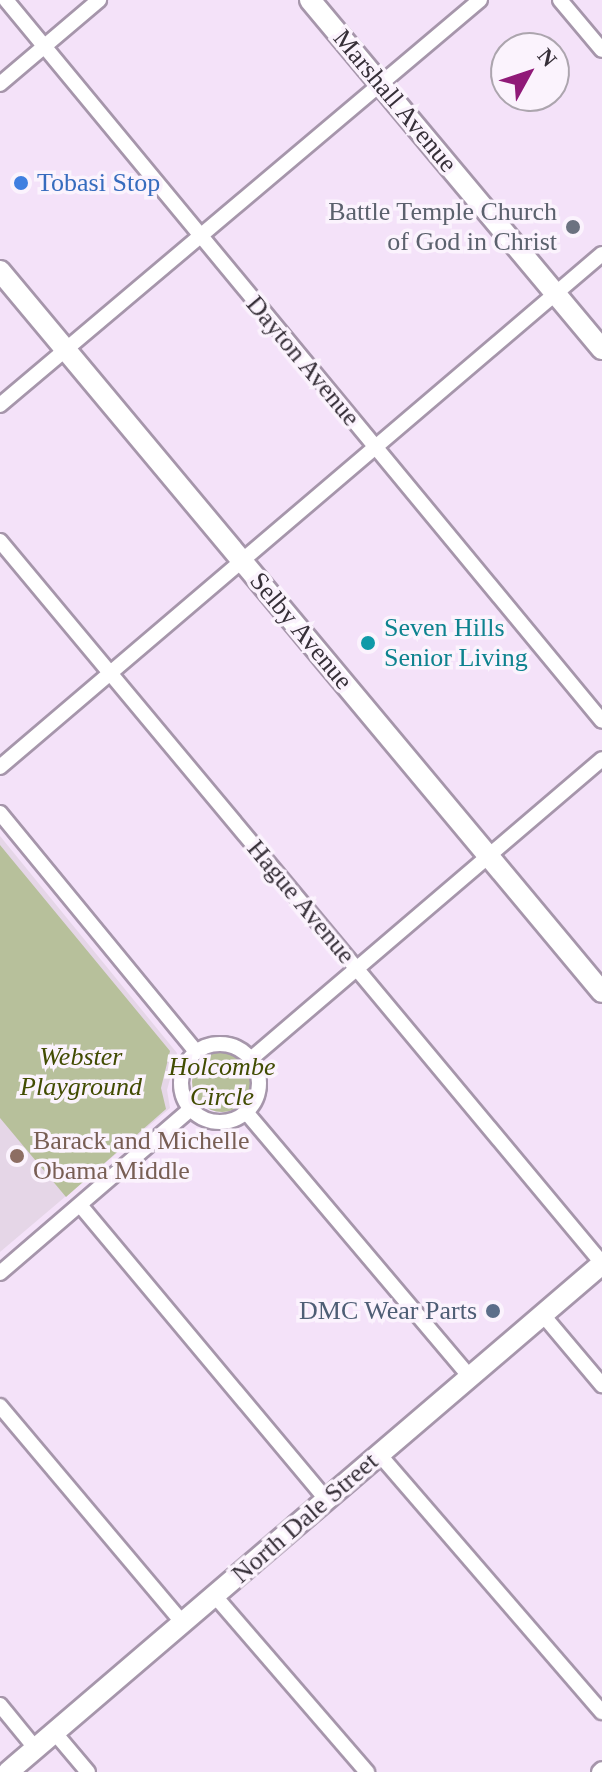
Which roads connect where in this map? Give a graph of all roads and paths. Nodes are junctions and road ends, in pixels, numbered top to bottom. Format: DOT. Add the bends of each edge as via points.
graph roads {
  1 [pos="6,0"];
  2 [pos="99,0"];
  3 [pos="310,0"];
  4 [pos="480,0"];
  5 [pos="560,0"];
  6 [pos="45,46"];
  7 [pos="602,50"];
  8 [pos="380,83"];
  9 [pos="0,84"];
  10 [pos="199,236"];
  11 [pos="602,254"];
  12 [pos="0,271"];
  13 [pos="556,293"];
  14 [pos="602,349"];
  15 [pos="66,350"];
  16 [pos="0,405"];
  17 [pos="374,447"];
  18 [pos="0,541"];
  19 [pos="241,560"];
  20 [pos="111,673"];
  21 [pos="602,721"];
  22 [pos="602,759"];
  23 [pos="0,767"];
  24 [pos="0,813"];
  25 [pos="488,856"];
  26 [pos="356,967"];
  27 [pos="602,992"];
  28 [pos="196,1052"];
  29 [pos="252,1058"];
  30 [pos="191,1109"];
  31 [pos="246,1112"];
  32 [pos="80,1205"];
  33 [pos="602,1264"];
  34 [pos="0,1273"];
  35 [pos="543,1315"];
  36 [pos="470,1377"];
  37 [pos="602,1385"];
  38 [pos="0,1406"];
  39 [pos="379,1454"];
  40 [pos="327,1500"];
  41 [pos="215,1596"];
  42 [pos="183,1623"];
  43 [pos="0,1705"];
  44 [pos="602,1712"];
  45 [pos="55,1733"];
  46 [pos="36,1749"];
  47 [pos="8,1772"];
  48 [pos="88,1772"];
  49 [pos="367,1772"];
  1 -- 6 [label="street, Dayton Avenue"];
  2 -- 6 [label="street"];
  3 -- 8 [label="street, Marshall Avenue"];
  4 -- 8 [label="street"];
  5 -- 7 [label="street"];
  6 -- 9 [label="street"];
  6 -- 10 [label="street, Dayton Avenue"];
  8 -- 10 [label="street"];
  8 -- 13 [label="street, Marshall Avenue"];
  10 -- 15 [label="street"];
  10 -- 17 [label="street, Dayton Avenue"];
  11 -- 13 [label="street"];
  12 -- 15 [label="street, Selby Avenue"];
  13 -- 14 [label="street, Marshall Avenue"];
  13 -- 17 [label="street"];
  15 -- 16 [label="street"];
  15 -- 19 [label="street, Selby Avenue"];
  17 -- 19 [label="street"];
  17 -- 21 [label="street, Dayton Avenue"];
  18 -- 20 [label="street, Hague Avenue"];
  19 -- 20 [label="street"];
  19 -- 25 [label="street, Selby Avenue"];
  20 -- 23 [label="street"];
  20 -- 26 [label="street, Hague Avenue"];
  22 -- 25 [label="street"];
  24 -- 28 [label="street"];
  25 -- 26 [label="street"];
  25 -- 27 [label="street, Selby Avenue"];
  26 -- 29 [label="street"];
  26 -- 33 [label="street, Hague Avenue"];
  28 -- 29 [label="street" via="225,1044"];
  28 -- 30 [label="street" via="187,1061 181,1085"];
  29 -- 31 [label="street" via="259,1072 259,1094"];
  30 -- 31 [label="street" via="207,1121 221,1123"];
  30 -- 32 [label="street"];
  31 -- 36 [label="street"];
  32 -- 34 [label="street"];
  32 -- 40 [label="street"];
  33 -- 35 [label="street, North Dale Street"];
  35 -- 36 [label="street, North Dale Street"];
  35 -- 37 [label="street"];
  36 -- 39 [label="street, North Dale Street"];
  38 -- 42 [label="street"];
  39 -- 40 [label="street, North Dale Street"];
  39 -- 44 [label="street"];
  40 -- 41 [label="street, North Dale Street"];
  41 -- 42 [label="street, North Dale Street"];
  41 -- 49 [label="street"];
  42 -- 45 [label="street, North Dale Street"];
  43 -- 46 [label="street"];
  45 -- 46 [label="street, North Dale Street"];
  45 -- 48 [label="street"];
  46 -- 47 [label="street, North Dale Street"];
}
